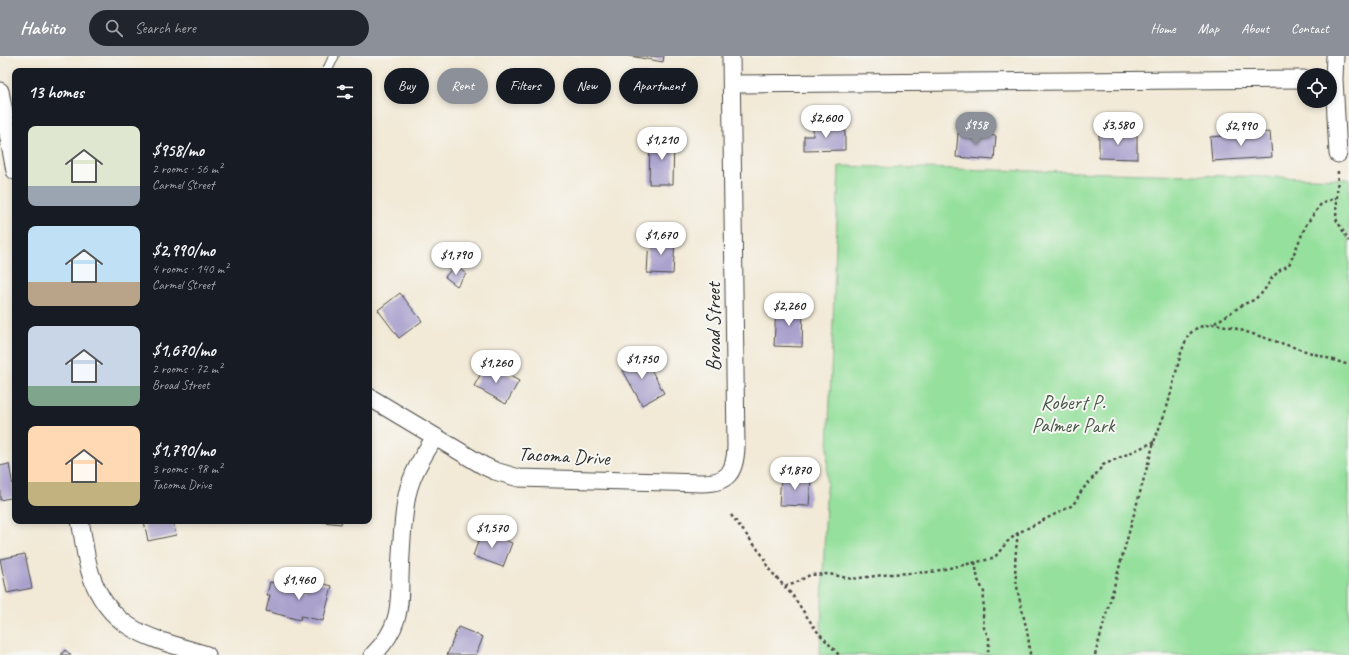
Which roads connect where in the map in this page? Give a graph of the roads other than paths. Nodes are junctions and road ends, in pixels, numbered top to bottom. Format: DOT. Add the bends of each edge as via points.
graph roads {
  1 [pos="334,56"];
  2 [pos="731,56"];
  3 [pos="1334,56"];
  4 [pos="328,68"];
  5 [pos="1333,68"];
  6 [pos="1297,79"];
  7 [pos="732,84"];
  8 [pos="0,91"];
  9 [pos="1334,108"];
  10 [pos="1338,154"];
  11 [pos="12,155"];
  12 [pos="372,399"];
  13 [pos="435,437"];
  14 [pos="728,476"];
  15 [pos="81,524"];
  16 [pos="207,655"];
  17 [pos="373,655"];
  1 -- 4 [label="lane"];
  2 -- 7 [label="street, Broad Street"];
  3 -- 5 [label="street"];
  6 -- 7 [label="street"];
  7 -- 14 [label="street, Broad Street" via="736,447 732,470"];
  8 -- 11 [label="street"];
  9 -- 10 [label="street"];
  12 -- 13 [label="street, Tacoma Drive"];
  13 -- 14 [label="street, Tacoma Drive" via="495,471 519,478 702,483 716,482"];
  13 -- 17 [label="street" via="417,466 407,494 396,620 388,637"];
  15 -- 16 [label="street" via="92,579 99,594 112,611 128,626 147,637"];
}
